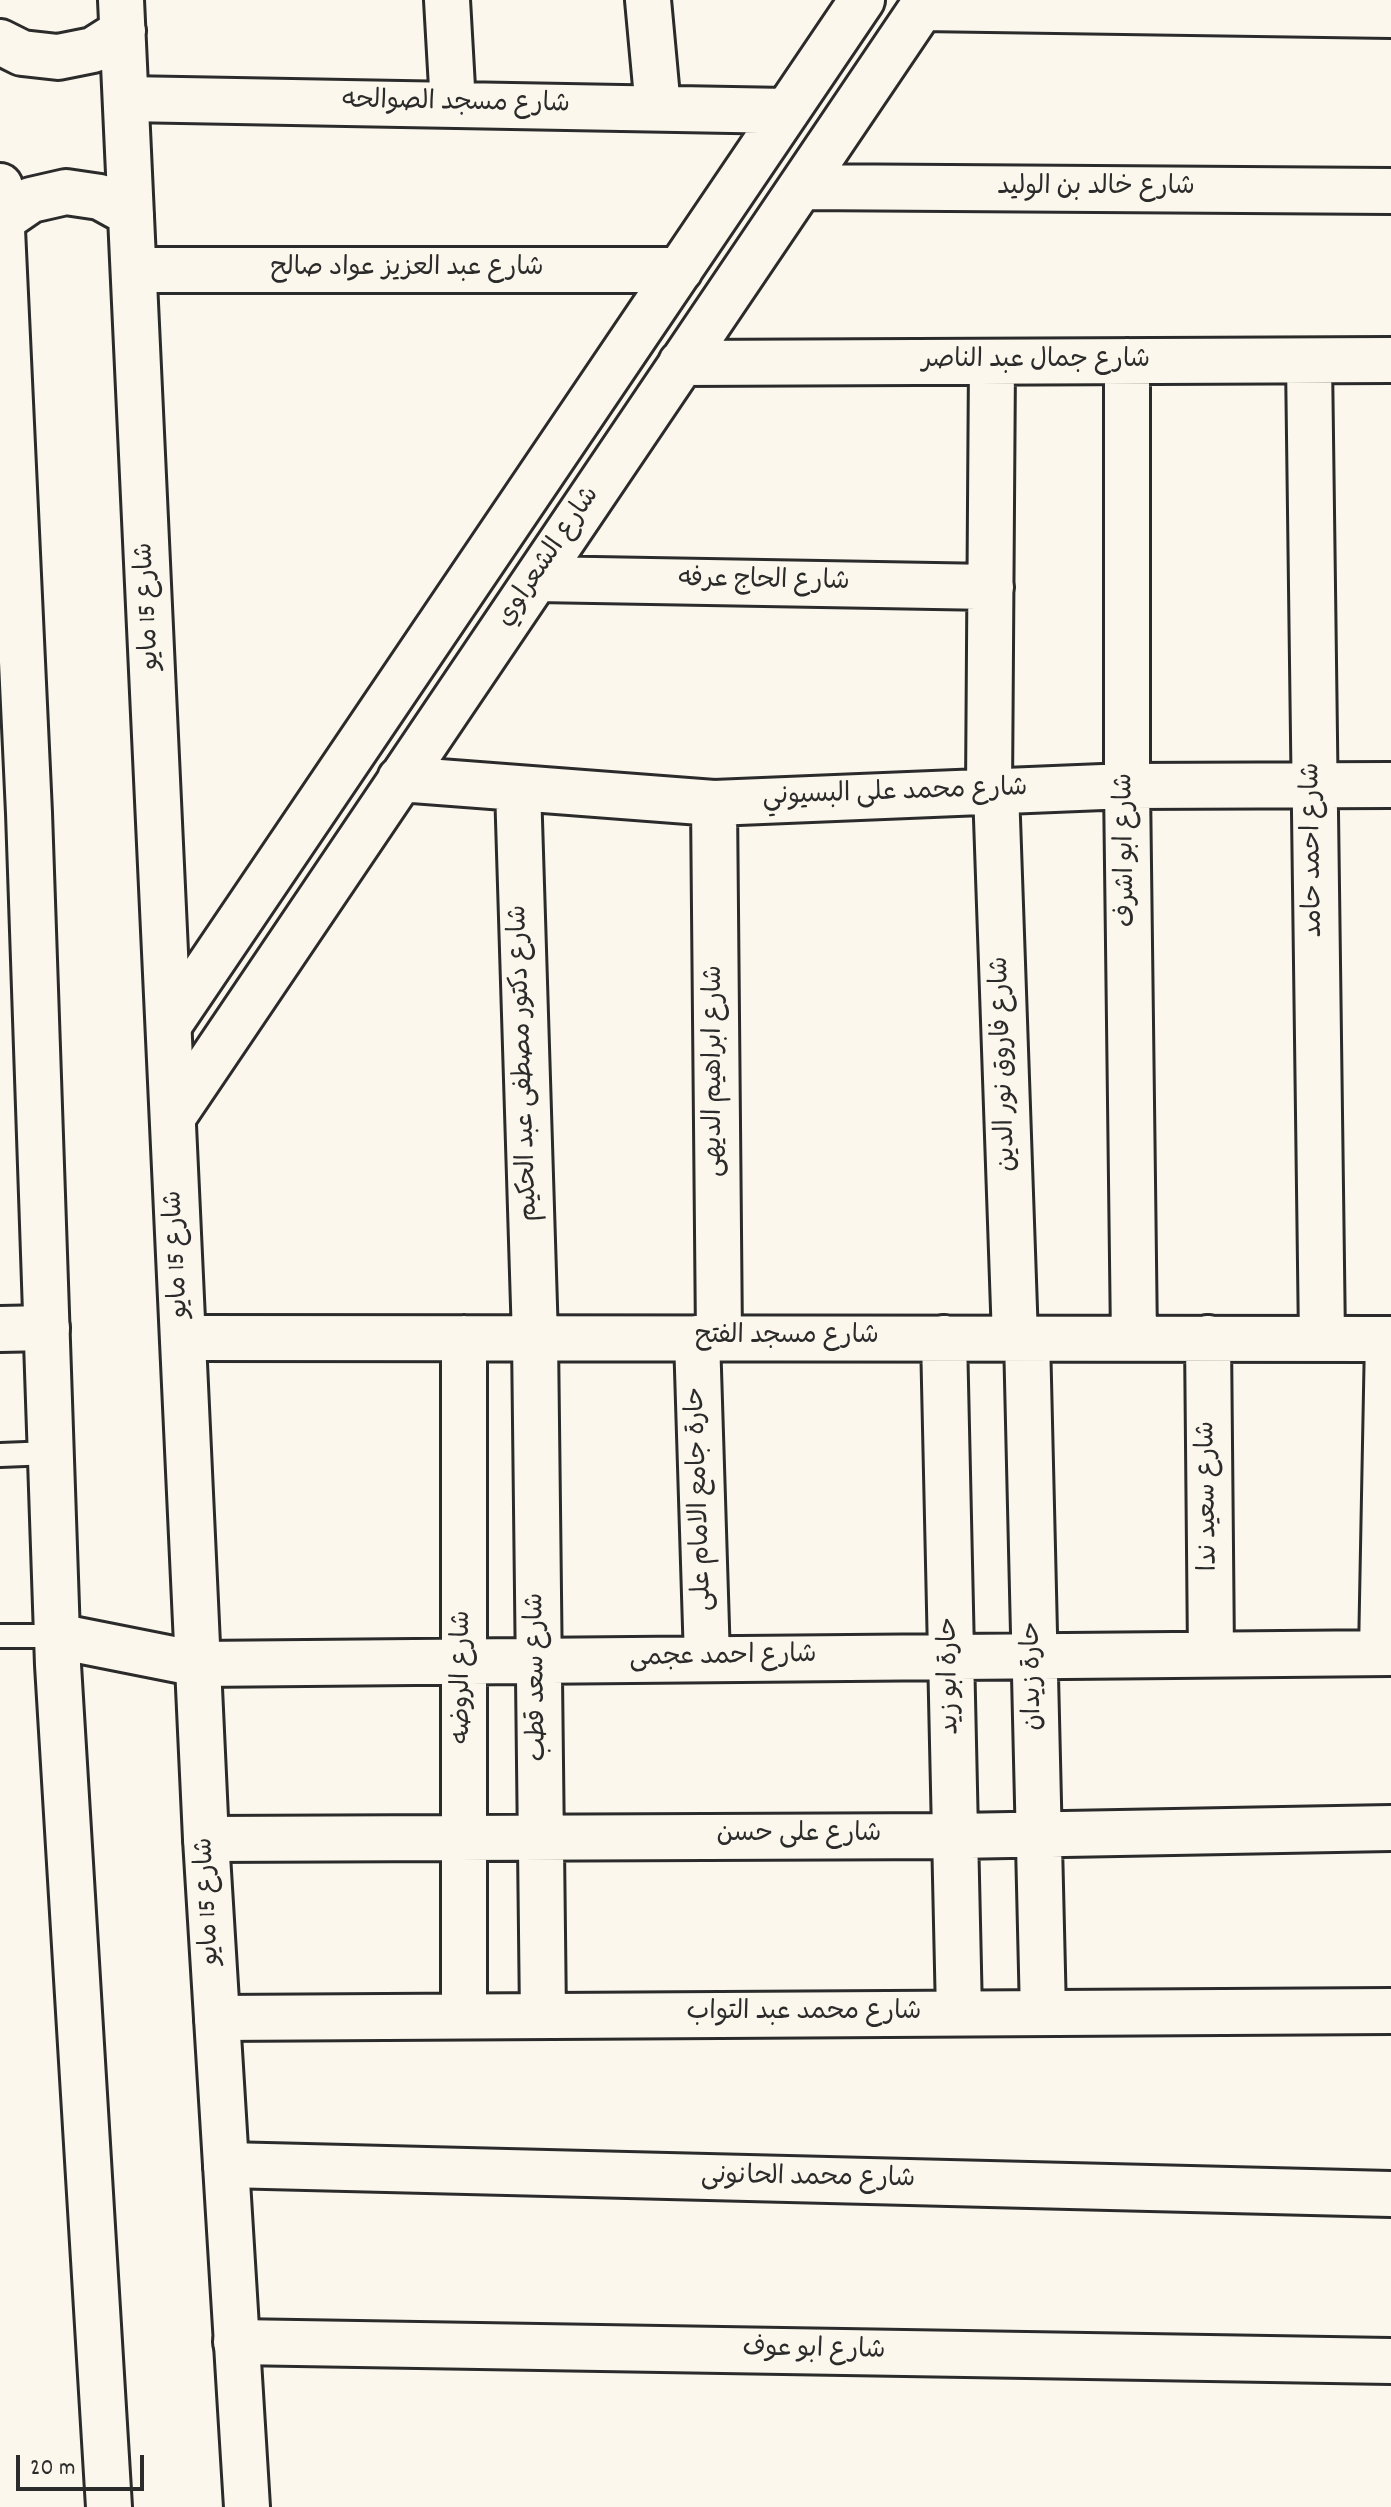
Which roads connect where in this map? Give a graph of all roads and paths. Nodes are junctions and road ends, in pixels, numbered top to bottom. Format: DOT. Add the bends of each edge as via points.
graph roads {
  1 [pos="447,0"];
  2 [pos="648,0"];
  3 [pos="862,0"];
  4 [pos="924,4"];
  5 [pos="122,15"];
  6 [pos="1391,15"];
  7 [pos="0,42"];
  8 [pos="126,99"];
  9 [pos="453,105"];
  10 [pos="658,108"];
  11 [pos="787,111"];
  12 [pos="801,187"];
  13 [pos="1391,191"];
  14 [pos="1,203"];
  15 [pos="131,214"];
  16 [pos="134,270"];
  17 [pos="680,270"];
  18 [pos="1391,360"];
  19 [pos="1127,361"];
  20 [pos="1309,361"];
  21 [pos="992,362"];
  22 [pos="681,363"];
  23 [pos="7,481"];
  24 [pos="537,579"];
  25 [pos="991,587"];
  26 [pos="400,779"];
  27 [pos="1315,785"];
  28 [pos="1391,785"];
  29 [pos="1127,786"];
  30 [pos="518,788"];
  31 [pos="993,790"];
  32 [pos="714,803"];
  33 [pos="15,813"];
  34 [pos="169,1025"];
  35 [pos="173,1117"];
  36 [pos="47,1328"];
  37 [pos="0,1329"];
  38 [pos="183,1338"];
  39 [pos="464,1338"];
  40 [pos="535,1338"];
  41 [pos="708,1338"];
  42 [pos="944,1338"];
  43 [pos="1021,1338"];
  44 [pos="1134,1338"];
  45 [pos="1208,1338"];
  46 [pos="1322,1339"];
  47 [pos="1390,1339"];
  48 [pos="51,1453"];
  49 [pos="0,1455"];
  50 [pos="0,1636"];
  51 [pos="57,1636"];
  52 [pos="1386,1653"];
  53 [pos="1211,1654"];
  54 [pos="951,1656"];
  55 [pos="1035,1656"];
  56 [pos="707,1659"];
  57 [pos="538,1661"];
  58 [pos="464,1662"];
  59 [pos="198,1664"];
  60 [pos="1391,1828"];
  61 [pos="1039,1834"];
  62 [pos="956,1836"];
  63 [pos="541,1837"];
  64 [pos="464,1838"];
  65 [pos="206,1839"];
  66 [pos="1391,2011"];
  67 [pos="959,2013"];
  68 [pos="1043,2013"];
  69 [pos="464,2016"];
  70 [pos="543,2016"];
  71 [pos="217,2018"];
  72 [pos="226,2165"];
  73 [pos="1391,2194"];
  74 [pos="236,2342"];
  75 [pos="1391,2361"];
  76 [pos="109,2507"];
  77 [pos="247,2507"];
  1 -- 9 [label="street"];
  2 -- 10 [label="street"];
  3 -- 11 [label="street, شارع الشعراوي"];
  4 -- 6 [label="street"];
  4 -- 12 [label="street, شارع الشعراوي"];
  5 -- 7 [label="street" via="93,50 58,57 22,53"];
  5 -- 8 [label="street, شارع 15 مايو"];
  8 -- 9 [label="street, شارع مسجد الصوالحه"];
  8 -- 15 [label="street, شارع 15 مايو"];
  9 -- 10 [label="street, شارع مسجد الصوالحه"];
  10 -- 11 [label="street, شارع مسجد الصوالحه"];
  11 -- 17 [label="street, شارع الشعراوي"];
  12 -- 13 [label="street, شارع خالد بن الوليد"];
  12 -- 22 [label="street, شارع الشعراوي"];
  14 -- 15 [label="street" via="66,192 100,197"];
  14 -- 23 [label="street"];
  15 -- 16 [label="street, شارع 15 مايو"];
  16 -- 17 [label="street, شارع عبد العزيز عواد صالح"];
  16 -- 34 [label="street, شارع 15 مايو"];
  17 -- 34 [label="street, شارع الشعراوي"];
  18 -- 20 [label="street, شارع جمال عبد الناصر"];
  19 -- 20 [label="street, شارع جمال عبد الناصر"];
  19 -- 21 [label="street, شارع جمال عبد الناصر"];
  19 -- 29 [label="street, شارع ابو اشرف"];
  20 -- 27 [label="street, شارع احمد حامد"];
  21 -- 22 [label="street, شارع جمال عبد الناصر"];
  21 -- 25 [label="street, شارع فاروق نور الدين"];
  22 -- 24 [label="street, شارع الشعراوي"];
  23 -- 33 [label="street"];
  24 -- 25 [label="street, شارع الحاج عرفه"];
  24 -- 26 [label="street, شارع الشعراوي"];
  25 -- 31 [label="street, شارع فاروق نور الدين"];
  26 -- 30 [label="street, شارع محمد على البسيوني"];
  26 -- 35 [label="street, شارع الشعراوي"];
  27 -- 28 [label="street, شارع محمد على البسيوني"];
  27 -- 29 [label="street, شارع محمد على البسيوني"];
  27 -- 46 [label="street, شارع احمد حامد"];
  29 -- 31 [label="street, شارع محمد على البسيوني"];
  29 -- 44 [label="street, شارع ابو اشرف"];
  30 -- 32 [label="street, شارع محمد على البسيوني"];
  30 -- 40 [label="street, شارع دكتور مصطفى عبد الحكيم"];
  31 -- 32 [label="street, شارع محمد على البسيوني"];
  31 -- 43 [label="street, شارع فاروق نور الدين"];
  32 -- 41 [label="street, شارع ابراهيم الديهى"];
  33 -- 36 [label="street"];
  34 -- 35 [label="street, شارع 15 مايو"];
  35 -- 38 [label="street, شارع 15 مايو"];
  36 -- 37 [label="street"];
  36 -- 48 [label="street"];
  38 -- 39 [label="street, شارع مسجد الفتح"];
  38 -- 59 [label="street, شارع 15 مايو"];
  39 -- 40 [label="street, شارع مسجد الفتح"];
  39 -- 58 [label="street, شارع الروضه"];
  40 -- 41 [label="street, شارع مسجد الفتح"];
  40 -- 57 [label="street, شارع سعد قطب"];
  41 -- 42 [label="street, شارع مسجد الفتح"];
  41 -- 56 [label="street, حارة جامع الامام على"];
  42 -- 43 [label="street, شارع مسجد الفتح"];
  42 -- 54 [label="street, حارة ابو زيد"];
  43 -- 44 [label="street, شارع مسجد الفتح"];
  43 -- 55 [label="street, حارة زيدان"];
  44 -- 45 [label="street, شارع مسجد الفتح"];
  45 -- 46 [label="street, شارع مسجد الفتح"];
  45 -- 53 [label="street, شارع سعيد ندا"];
  46 -- 47 [label="street, شارع مسجد الفتح"];
  47 -- 52 [label="street"];
  48 -- 49 [label="lane"];
  48 -- 51 [label="street"];
  50 -- 51 [label="lane"];
  51 -- 59 [label="street, شارع احمد عجمى"];
  51 -- 76 [label="street"];
  52 -- 53 [label="street, شارع احمد عجمى"];
  53 -- 55 [label="street, شارع احمد عجمى"];
  54 -- 55 [label="street, شارع احمد عجمى"];
  54 -- 56 [label="street, شارع احمد عجمى"];
  54 -- 62 [label="street, حارة ابو زيد"];
  55 -- 61 [label="street, حارة زيدان"];
  56 -- 57 [label="street, شارع احمد عجمى"];
  57 -- 58 [label="street, شارع احمد عجمى"];
  57 -- 63 [label="street, شارع سعد قطب"];
  58 -- 59 [label="street, شارع احمد عجمى"];
  58 -- 64 [label="street, شارع الروضه"];
  59 -- 65 [label="street, شارع 15 مايو"];
  60 -- 61 [label="street, شارع على حسن"];
  61 -- 62 [label="street, شارع على حسن"];
  61 -- 68 [label="street, حارة زيدان"];
  62 -- 63 [label="street, شارع على حسن"];
  62 -- 67 [label="street, حارة ابو زيد"];
  63 -- 64 [label="street, شارع على حسن"];
  63 -- 70 [label="street, شارع سعد قطب"];
  64 -- 65 [label="street, شارع على حسن"];
  64 -- 69 [label="street, شارع الروضه"];
  65 -- 71 [label="street, شارع 15 مايو"];
  66 -- 68 [label="street, شارع محمد عبد التواب"];
  67 -- 68 [label="street, شارع محمد عبد التواب"];
  67 -- 70 [label="street, شارع محمد عبد التواب"];
  69 -- 70 [label="street, شارع محمد عبد التواب"];
  69 -- 71 [label="street, شارع محمد عبد التواب"];
  71 -- 72 [label="street, شارع 15 مايو"];
  72 -- 73 [label="street, شارع محمد الحانونى"];
  72 -- 74 [label="street, شارع 15 مايو"];
  74 -- 75 [label="street, شارع ابو عوف"];
  74 -- 77 [label="street, شارع 15 مايو"];
}
